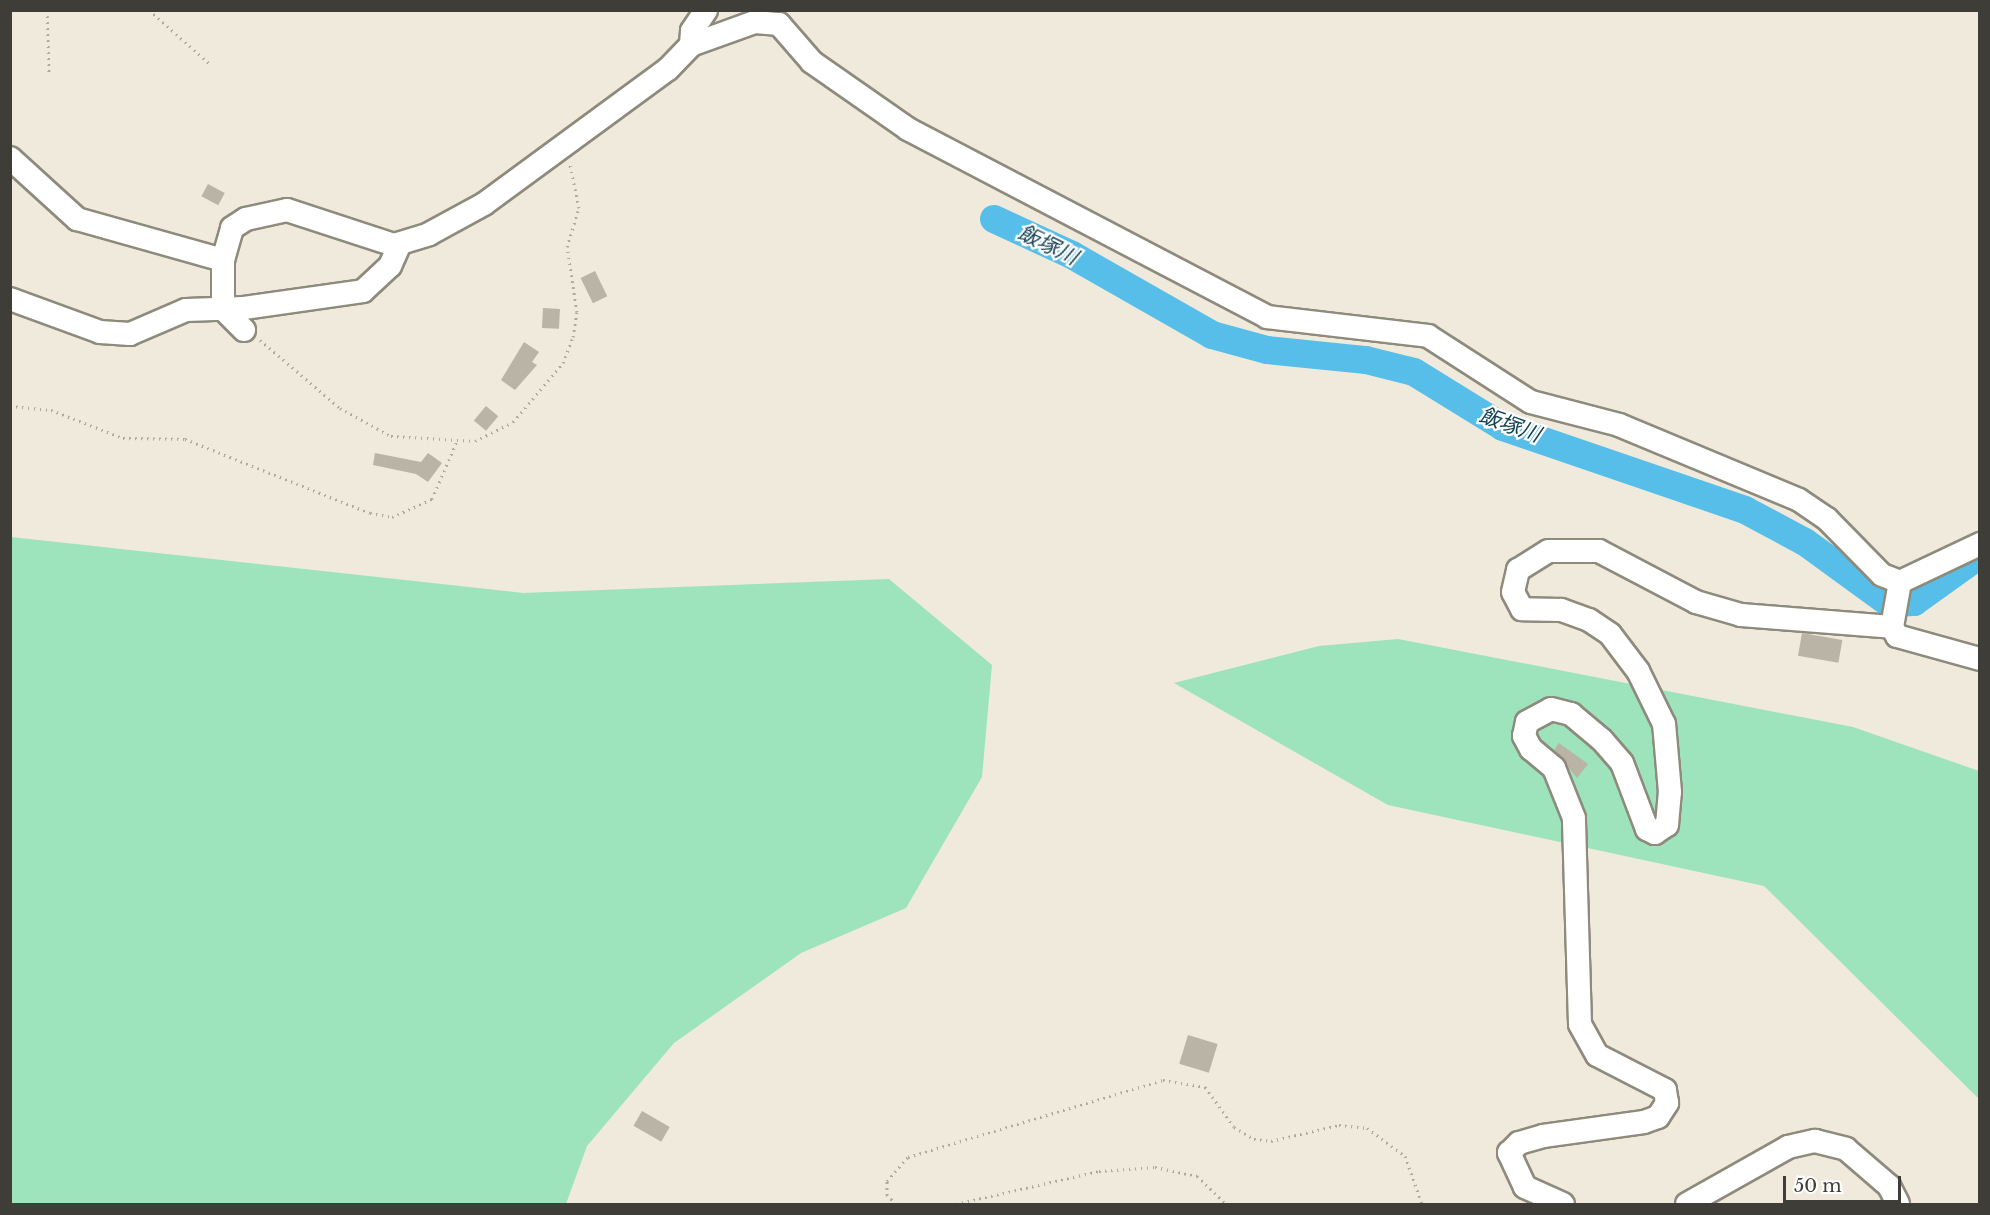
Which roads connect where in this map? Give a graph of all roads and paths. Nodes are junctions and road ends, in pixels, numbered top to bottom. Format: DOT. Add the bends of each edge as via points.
graph roads {
  1 [pos="48,10"];
  2 [pos="149,10"];
  3 [pos="706,10"];
  4 [pos="691,45"];
  5 [pos="209,63"];
  6 [pos="49,72"];
  7 [pos="564,146"];
  8 [pos="10,158"];
  9 [pos="400,244"];
  10 [pos="223,260"];
  11 [pos="10,299"];
  12 [pos="223,309"];
  13 [pos="244,330"];
  14 [pos="10,406"];
  15 [pos="457,441"];
  16 [pos="1980,544"];
  17 [pos="1900,582"];
  18 [pos="1892,627"];
  19 [pos="1980,659"];
  20 [pos="896,1204"];
  21 [pos="956,1204"];
  22 [pos="1226,1204"];
  23 [pos="1422,1204"];
  24 [pos="1563,1204"];
  25 [pos="1687,1204"];
  26 [pos="1898,1204"];
  1 -- 6 [label="path"];
  2 -- 5 [label="path"];
  3 -- 4 [label="street" via="692,31"];
  4 -- 7 [label="street" via="668,69"];
  4 -- 17 [label="street" via="754,22 779,24 812,62 908,129 1236,302 1267,317 1428,336 1531,402 1619,425 1799,500 1827,519 1882,575"];
  7 -- 9 [label="street" via="484,204"];
  7 -- 15 [label="path" via="579,208 567,247 577,312 573,337 563,363 535,403 513,422 475,441"];
  8 -- 10 [label="street" via="77,219"];
  9 -- 10 [label="street" via="358,237 342,225 287,210 266,211 232,228"];
  9 -- 12 [label="street" via="390,266 363,291"];
  10 -- 12 [label="street"];
  11 -- 12 [label="street" via="100,332 130,334 186,310"];
  12 -- 13 [label="street"];
  13 -- 15 [label="path" via="340,408 391,436"];
  14 -- 15 [label="path" via="51,410 123,438 185,439 392,517 432,499"];
  16 -- 17 [label="street"];
  17 -- 18 [label="street"];
  18 -- 19 [label="street" via="1897,636"];
  18 -- 24 [label="street" via="1741,615 1696,602 1599,551 1549,550 1518,570 1513,592 1522,609 1561,610 1589,620 1610,634 1638,671 1664,724 1670,792 1667,825 1655,833 1647,829 1622,764 1602,740 1570,714 1551,709 1527,722 1524,736 1531,749 1554,768 1574,818 1580,1024 1597,1055 1665,1090 1667,1103 1658,1117 1644,1122 1519,1143 1509,1153 1525,1187"];
  20 -- 23 [label="path" via="887,1195 887,1181 908,1157 1163,1080 1205,1087 1234,1127 1254,1139 1271,1141 1339,1125 1367,1128 1405,1156"];
  21 -- 22 [label="path" via="1099,1171 1155,1167 1197,1176"];
  25 -- 26 [label="street" via="1788,1147 1815,1141 1846,1149 1889,1186"];
}
